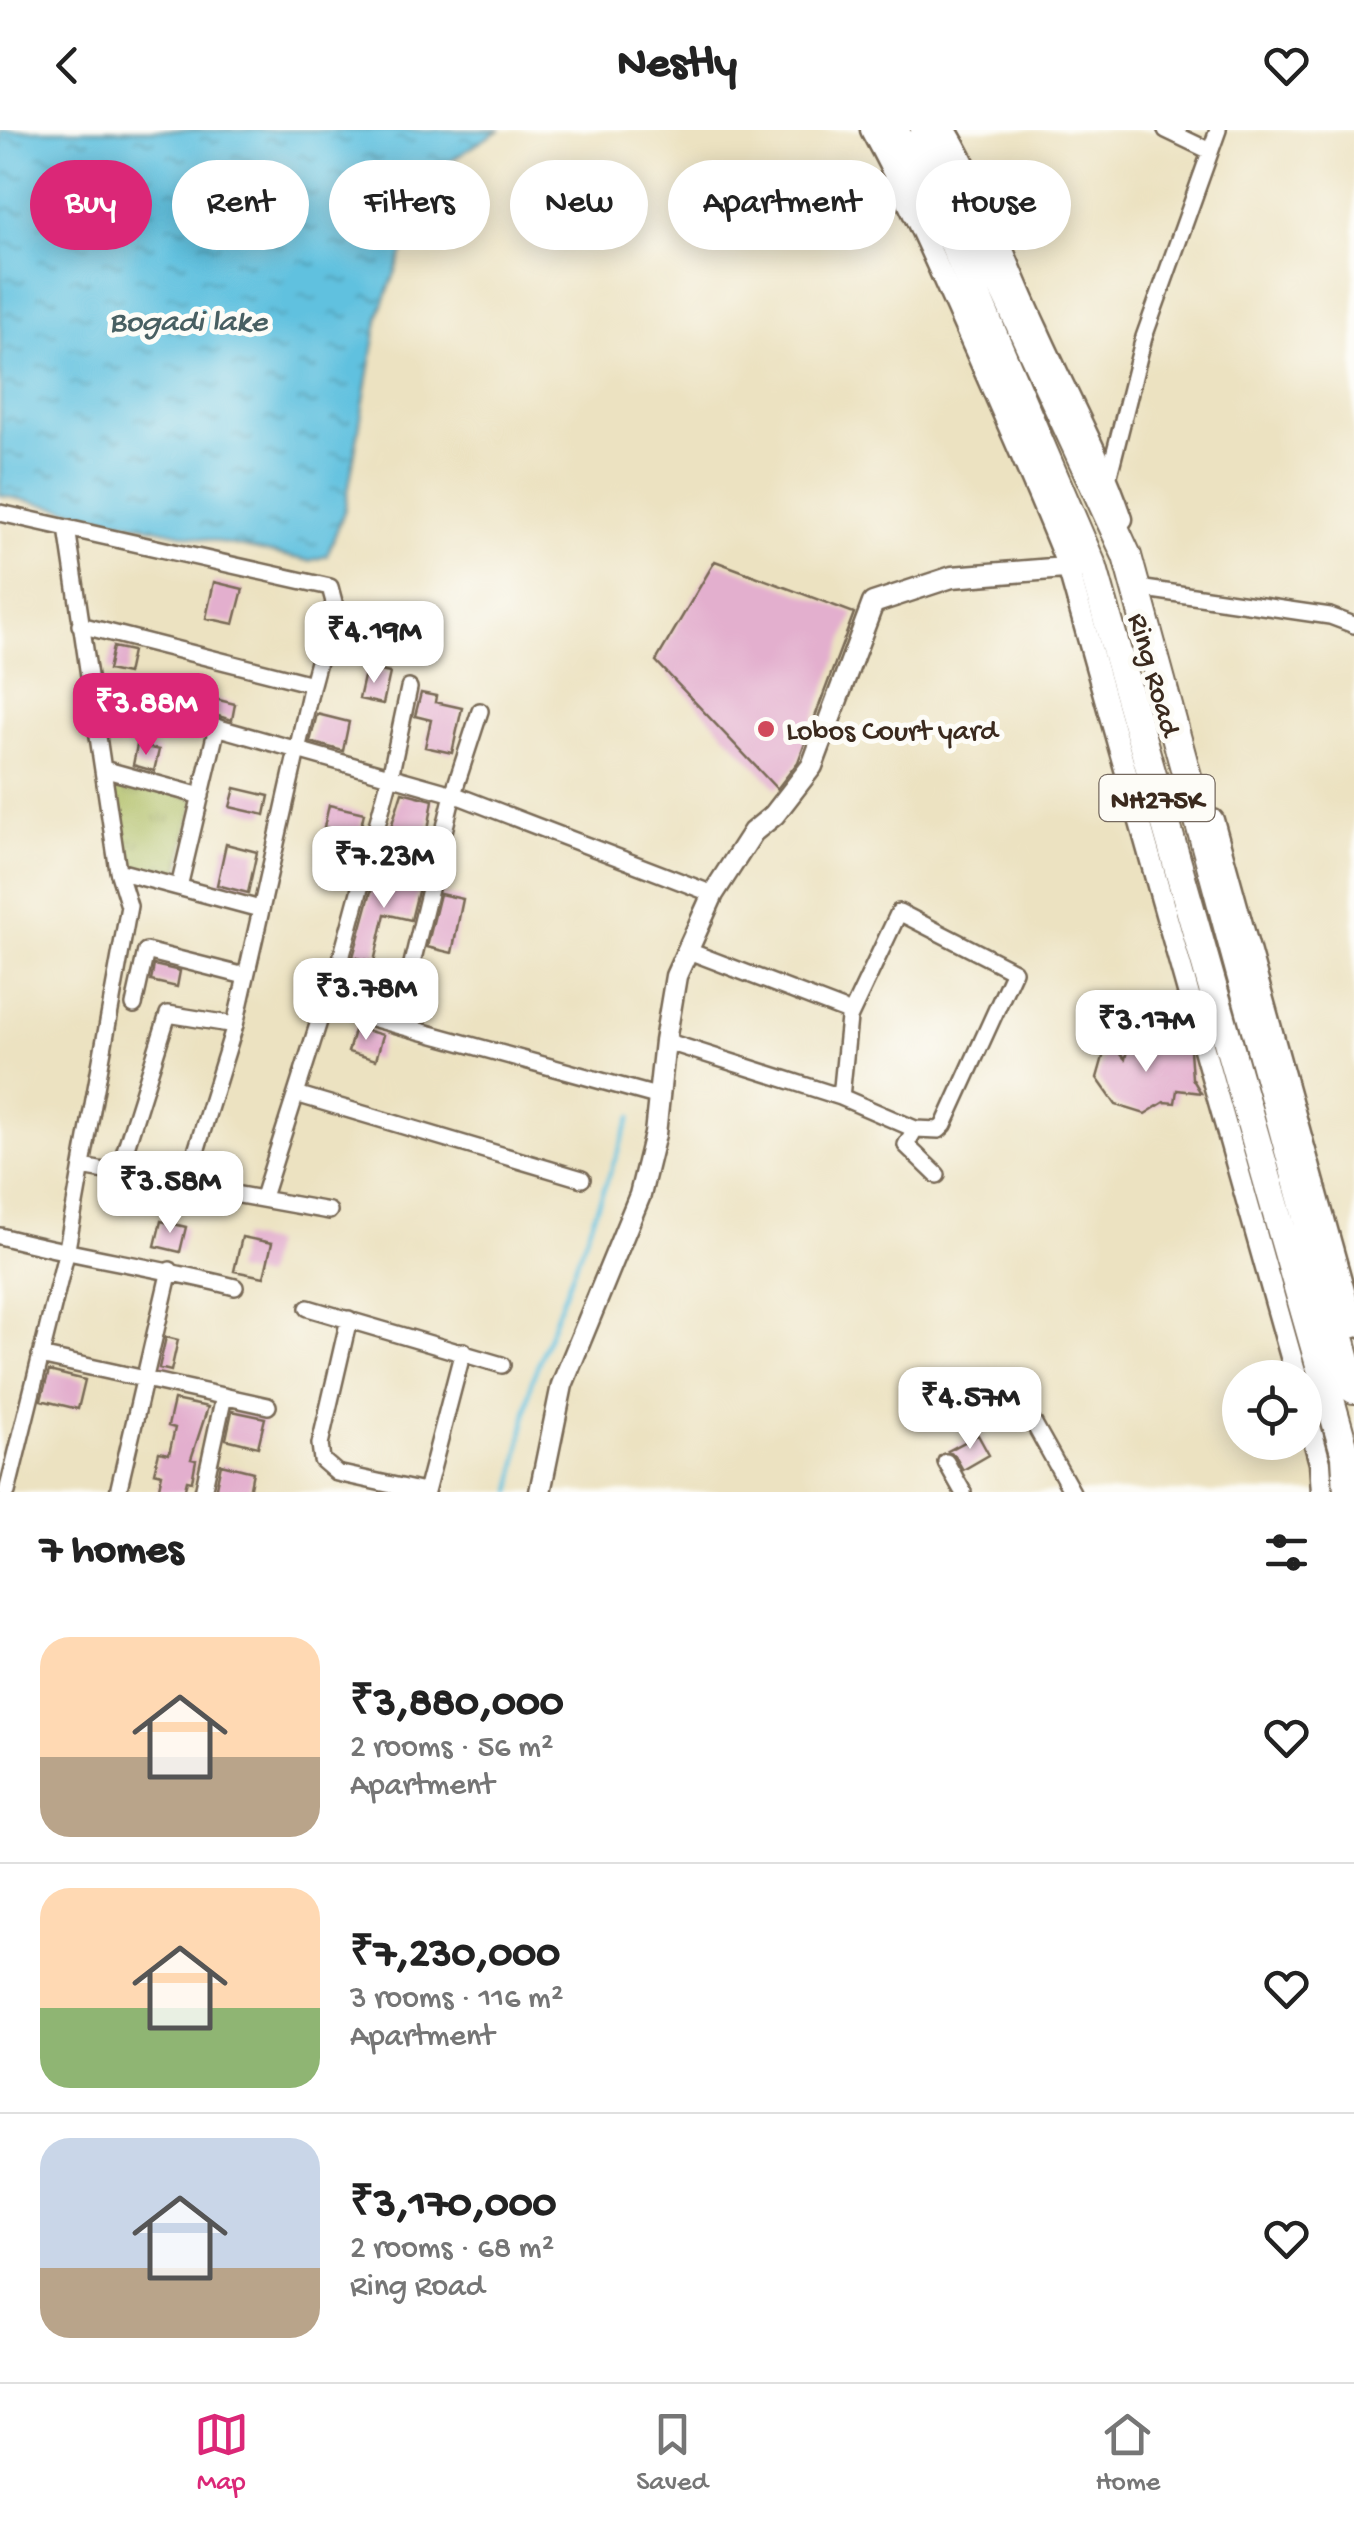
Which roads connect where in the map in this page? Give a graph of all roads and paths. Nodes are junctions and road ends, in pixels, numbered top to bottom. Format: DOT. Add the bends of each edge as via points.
graph roads {
  1 [pos="871,130"];
  2 [pos="894,130"];
  3 [pos="925,130"];
  4 [pos="946,130"];
  5 [pos="1166,130"];
  6 [pos="1218,130"];
  7 [pos="1210,151"];
  8 [pos="947,160"];
  9 [pos="958,160"];
  10 [pos="996,250"];
  11 [pos="1105,495"];
  12 [pos="0,512"];
  13 [pos="1072,518"];
  14 [pos="67,528"];
  15 [pos="1080,566"];
  16 [pos="1146,589"];
  17 [pos="80,625"];
  18 [pos="1354,625"];
  19 [pos="312,684"];
  20 [pos="409,688"];
  21 [pos="92,692"];
  22 [pos="480,711"];
  23 [pos="217,728"];
  24 [pos="299,750"];
  25 [pos="104,769"];
  26 [pos="390,776"];
  27 [pos="453,794"];
  28 [pos="201,796"];
  29 [pos="118,871"];
  30 [pos="179,888"];
  31 [pos="713,894"];
  32 [pos="260,909"];
  33 [pos="686,950"];
  34 [pos="245,976"];
  35 [pos="329,1002"];
  36 [pos="134,1005"];
  37 [pos="851,1013"];
  38 [pos="235,1024"];
  39 [pos="414,1029"];
  40 [pos="665,1042"];
  41 [pos="296,1094"];
  42 [pos="841,1097"];
  43 [pos="660,1098"];
  44 [pos="915,1129"];
  45 [pos="82,1167"];
  46 [pos="118,1173"];
  47 [pos="937,1175"];
  48 [pos="582,1179"];
  49 [pos="186,1184"];
  50 [pos="263,1197"];
  51 [pos="329,1211"];
  52 [pos="0,1236"];
  53 [pos="66,1254"];
  54 [pos="170,1270"];
  55 [pos="235,1286"];
  56 [pos="308,1308"];
  57 [pos="349,1319"];
  58 [pos="1354,1327"];
  59 [pos="463,1351"];
  60 [pos="40,1356"];
  61 [pos="1292,1360"];
  62 [pos="502,1365"];
  63 [pos="146,1378"];
  64 [pos="1354,1388"];
  65 [pos="224,1396"];
  66 [pos="268,1406"];
  67 [pos="1028,1413"];
  68 [pos="1319,1460"];
  69 [pos="946,1462"];
  70 [pos="362,1486"];
  71 [pos="7,1492"];
  72 [pos="118,1492"];
  73 [pos="202,1492"];
  74 [pos="425,1492"];
  75 [pos="540,1492"];
  76 [pos="963,1492"];
  77 [pos="1072,1492"];
  78 [pos="1322,1492"];
  79 [pos="1348,1492"];
  1 -- 15 [label="street" via="902,185 1043,503"];
  2 -- 13 [label="highway, Ring Road / NH275K" via="946,226"];
  3 -- 8 [label="highway, Ring Road / NH275K"];
  4 -- 9 [label="street"];
  5 -- 7 [label="street"];
  6 -- 7 [label="street"];
  7 -- 11 [label="street" via="1144,337"];
  10 -- 11 [label="highway, Ring Road / NH275K"];
  11 -- 13 [label="street"];
  11 -- 16 [label="street"];
  11 -- 64 [label="highway, Ring Road / NH275K"];
  12 -- 14 [label="street"];
  13 -- 15 [label="highway, Ring Road / NH275K"];
  14 -- 17 [label="street"];
  14 -- 19 [label="street" via="330,587 334,602"];
  15 -- 31 [label="street" via="952,577 873,603 812,766 753,832"];
  15 -- 61 [label="street"];
  15 -- 79 [label="highway, Ring Road / NH275K" via="1346,1456"];
  16 -- 18 [label="street"];
  16 -- 58 [label="street"];
  17 -- 19 [label="street"];
  17 -- 21 [label="street"];
  19 -- 24 [label="street"];
  20 -- 26 [label="street"];
  21 -- 23 [label="street"];
  21 -- 25 [label="street"];
  22 -- 27 [label="street"];
  23 -- 24 [label="street"];
  23 -- 28 [label="street"];
  24 -- 26 [label="street"];
  24 -- 32 [label="street"];
  25 -- 28 [label="street"];
  25 -- 29 [label="street"];
  26 -- 27 [label="street"];
  26 -- 35 [label="street"];
  27 -- 31 [label="street"];
  27 -- 39 [label="street" via="408,980"];
  28 -- 30 [label="street"];
  29 -- 30 [label="street"];
  29 -- 45 [label="street" via="128,906"];
  30 -- 32 [label="street"];
  31 -- 33 [label="street"];
  32 -- 34 [label="street"];
  33 -- 37 [label="street"];
  33 -- 40 [label="street"];
  34 -- 36 [label="street" via="146,951"];
  34 -- 38 [label="street"];
  35 -- 39 [label="street"];
  35 -- 41 [label="street"];
  37 -- 42 [label="street"];
  37 -- 44 [label="street" via="899,912 1014,970 944,1125"];
  38 -- 46 [label="street" via="168,1014"];
  38 -- 49 [label="street"];
  39 -- 43 [label="street"];
  40 -- 42 [label="street"];
  40 -- 43 [label="street"];
  41 -- 48 [label="street"];
  41 -- 50 [label="street"];
  42 -- 44 [label="street"];
  43 -- 75 [label="street" via="636,1207 562,1385"];
  44 -- 47 [label="street" via="906,1145"];
  45 -- 46 [label="street"];
  45 -- 53 [label="street"];
  46 -- 49 [label="street"];
  49 -- 50 [label="street"];
  50 -- 51 [label="street"];
  52 -- 53 [label="street"];
  53 -- 54 [label="street"];
  53 -- 60 [label="street"];
  54 -- 55 [label="street"];
  54 -- 63 [label="street"];
  56 -- 57 [label="street"];
  57 -- 59 [label="street"];
  57 -- 70 [label="street" via="320,1444 322,1460"];
  59 -- 62 [label="street"];
  59 -- 74 [label="street"];
  60 -- 63 [label="street"];
  60 -- 71 [label="street"];
  63 -- 65 [label="street"];
  63 -- 72 [label="street"];
  65 -- 66 [label="street"];
  65 -- 73 [label="street"];
  67 -- 77 [label="street"];
  68 -- 78 [label="street"];
  69 -- 76 [label="street"];
  70 -- 74 [label="street"];
}
